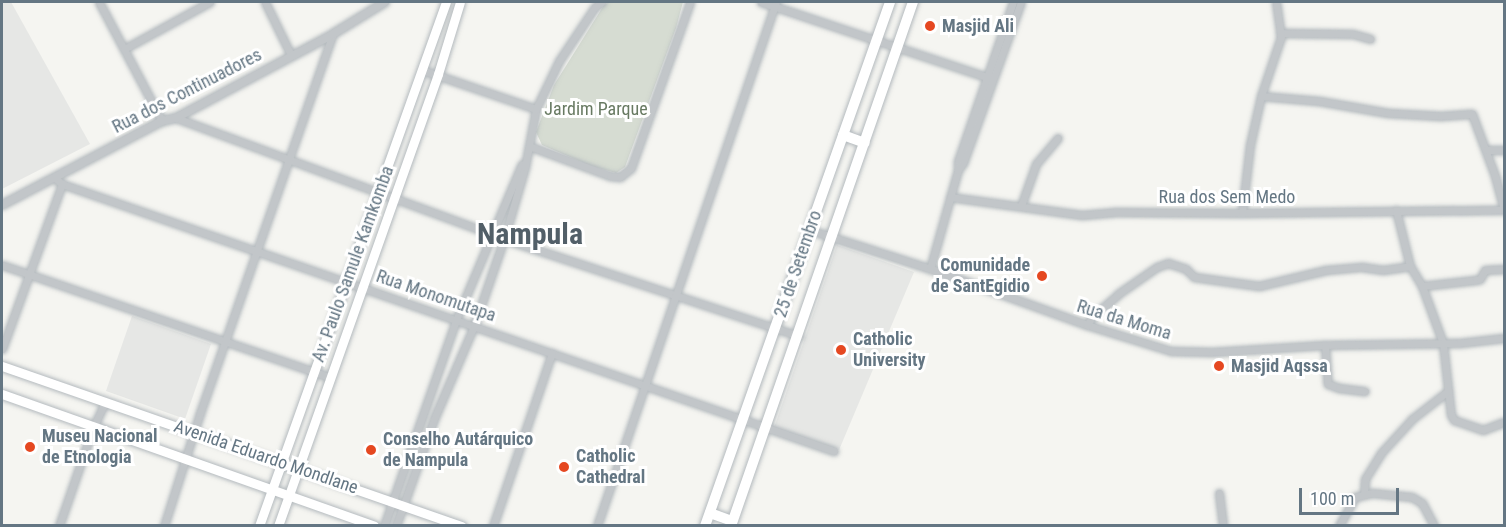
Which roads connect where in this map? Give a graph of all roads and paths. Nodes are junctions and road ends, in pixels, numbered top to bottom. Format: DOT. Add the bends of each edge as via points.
graph roads {
  1 [pos="99,2"];
  2 [pos="210,2"];
  3 [pos="265,2"];
  4 [pos="385,2"];
  5 [pos="446,2"];
  6 [pos="460,2"];
  7 [pos="602,2"];
  8 [pos="690,2"];
  9 [pos="761,2"];
  10 [pos="890,2"];
  11 [pos="913,2"];
  12 [pos="1013,2"];
  13 [pos="1021,2"];
  14 [pos="1276,2"];
  15 [pos="775,4"];
  16 [pos="333,33"];
  17 [pos="1280,33"];
  18 [pos="877,38"];
  19 [pos="1370,39"];
  20 [pos="898,46"];
  21 [pos="124,49"];
  22 [pos="291,55"];
  23 [pos="422,70"];
  24 [pos="438,74"];
  25 [pos="990,78"];
  26 [pos="1261,96"];
  27 [pos="536,109"];
  28 [pos="176,118"];
  29 [pos="162,121"];
  30 [pos="843,135"];
  31 [pos="1058,138"];
  32 [pos="865,143"];
  33 [pos="529,146"];
  34 [pos="1486,150"];
  35 [pos="1504,150"];
  36 [pos="287,160"];
  37 [pos="55,178"];
  38 [pos="62,184"];
  39 [pos="380,191"];
  40 [pos="393,196"];
  41 [pos="950,197"];
  42 [pos="2,205"];
  43 [pos="1021,206"];
  44 [pos="1396,210"];
  45 [pos="1504,210"];
  46 [pos="1242,213"];
  47 [pos="810,230"];
  48 [pos="494,235"];
  49 [pos="833,237"];
  50 [pos="504,239"];
  51 [pos="257,252"];
  52 [pos="2,266"];
  53 [pos="1410,266"];
  54 [pos="930,269"];
  55 [pos="1504,269"];
  56 [pos="29,276"];
  57 [pos="347,280"];
  58 [pos="361,286"];
  59 [pos="1422,286"];
  60 [pos="678,296"];
  61 [pos="456,320"];
  62 [pos="474,326"];
  63 [pos="1087,326"];
  64 [pos="776,328"];
  65 [pos="799,336"];
  66 [pos="1504,338"];
  67 [pos="224,342"];
  68 [pos="1443,343"];
  69 [pos="1325,345"];
  70 [pos="2,349"];
  71 [pos="552,353"];
  72 [pos="2,366"];
  73 [pos="315,372"];
  74 [pos="330,377"];
  75 [pos="644,386"];
  76 [pos="1365,391"];
  77 [pos="1448,391"];
  78 [pos="2,394"];
  79 [pos="105,402"];
  80 [pos="422,415"];
  81 [pos="434,419"];
  82 [pos="742,420"];
  83 [pos="1504,422"];
  84 [pos="93,428"];
  85 [pos="765,428"];
  86 [pos="195,431"];
  87 [pos="834,451"];
  88 [pos="408,454"];
  89 [pos="420,458"];
  90 [pos="185,461"];
  91 [pos="281,461"];
  92 [pos="299,468"];
  93 [pos="272,490"];
  94 [pos="1219,493"];
  95 [pos="1364,494"];
  96 [pos="289,497"];
  97 [pos="392,501"];
  98 [pos="403,505"];
  99 [pos="710,513"];
  100 [pos="731,523"];
  101 [pos="59,525"];
  102 [pos="164,525"];
  103 [pos="260,525"];
  104 [pos="278,525"];
  105 [pos="374,525"];
  106 [pos="384,525"];
  107 [pos="396,525"];
  108 [pos="462,525"];
  109 [pos="492,525"];
  110 [pos="597,525"];
  111 [pos="705,525"];
  112 [pos="1223,525"];
  113 [pos="1339,525"];
  114 [pos="1434,525"];
  1 -- 21 [label="street"];
  2 -- 21 [label="street"];
  3 -- 22 [label="street"];
  4 -- 16 [label="street, Rua dos Continuadores"];
  5 -- 23 [label="main road, Av. Paulo Samule Kamkomba"];
  6 -- 24 [label="main road, Av. Paulo Samule Kamkomba"];
  7 -- 27 [label="street" via="559,61"];
  8 -- 33 [label="street" via="631,168 620,177 610,176"];
  9 -- 15 [label="street"];
  10 -- 18 [label="main road, 25 de Setembro"];
  11 -- 20 [label="main road, 25 de Setembro"];
  12 -- 25 [label="street"];
  13 -- 25 [label="street"];
  14 -- 17 [label="street"];
  15 -- 18 [label="street"];
  15 -- 60 [label="street"];
  16 -- 22 [label="street, Rua dos Continuadores"];
  16 -- 36 [label="street"];
  17 -- 19 [label="street" via="1353,34"];
  17 -- 26 [label="street" via="1277,54"];
  18 -- 20 [label="street"];
  18 -- 30 [label="main road, 25 de Setembro"];
  20 -- 25 [label="street"];
  20 -- 32 [label="main road, 25 de Setembro"];
  21 -- 29 [label="street"];
  22 -- 28 [label="street, Rua dos Continuadores"];
  23 -- 24 [label="street"];
  23 -- 39 [label="main road, Av. Paulo Samule Kamkomba"];
  24 -- 27 [label="street"];
  24 -- 40 [label="main road, Av. Paulo Samule Kamkomba"];
  25 -- 41 [label="street"];
  26 -- 34 [label="street" via="1388,113 1469,113 1476,119"];
  26 -- 46 [label="street" via="1250,145"];
  27 -- 33 [label="street"];
  28 -- 29 [label="street, Rua dos Continuadores"];
  28 -- 36 [label="street"];
  29 -- 37 [label="street, Rua dos Continuadores"];
  30 -- 32 [label="main road"];
  30 -- 47 [label="main road, 25 de Setembro"];
  31 -- 43 [label="street" via="1036,164"];
  32 -- 49 [label="main road, 25 de Setembro"];
  33 -- 48 [label="street"];
  33 -- 50 [label="street"];
  34 -- 35 [label="street"];
  34 -- 45 [label="street"];
  36 -- 39 [label="street"];
  36 -- 51 [label="street"];
  37 -- 38 [label="street"];
  37 -- 42 [label="street, Rua dos Continuadores"];
  38 -- 51 [label="street, Rua Monomutapa"];
  38 -- 56 [label="street"];
  39 -- 40 [label="street"];
  39 -- 57 [label="main road, Av. Paulo Samule Kamkomba"];
  40 -- 48 [label="street"];
  40 -- 58 [label="main road, Av. Paulo Samule Kamkomba"];
  41 -- 43 [label="street, Rua dos Sem Medo"];
  41 -- 54 [label="street"];
  43 -- 46 [label="street, Rua dos Sem Medo" via="1082,215"];
  44 -- 45 [label="street, Rua dos Sem Medo"];
  44 -- 46 [label="street, Rua dos Sem Medo"];
  44 -- 53 [label="street"];
  47 -- 49 [label="street, Rua da Moma"];
  47 -- 64 [label="main road, 25 de Setembro"];
  48 -- 50 [label="street"];
  48 -- 61 [label="street"];
  49 -- 54 [label="street, Rua da Moma"];
  49 -- 65 [label="main road, 25 de Setembro"];
  50 -- 60 [label="street"];
  50 -- 62 [label="street"];
  51 -- 57 [label="street, Rua Monomutapa"];
  51 -- 67 [label="street"];
  52 -- 56 [label="street"];
  53 -- 59 [label="street"];
  53 -- 63 [label="street" via="1333,269 1259,286 1194,277 1186,269 1168,263 1118,294"];
  54 -- 63 [label="street, Rua da Moma"];
  55 -- 59 [label="street" via="1485,270 1476,280"];
  56 -- 67 [label="street"];
  56 -- 70 [label="street"];
  57 -- 58 [label="street, Rua Monomutapa"];
  57 -- 73 [label="main road, Av. Paulo Samule Kamkomba"];
  58 -- 61 [label="street, Rua Monomutapa"];
  58 -- 74 [label="main road, Av. Paulo Samule Kamkomba"];
  59 -- 68 [label="street"];
  60 -- 64 [label="street"];
  60 -- 75 [label="street"];
  61 -- 62 [label="street, Rua Monomutapa"];
  61 -- 80 [label="street"];
  62 -- 71 [label="street, Rua Monomutapa"];
  62 -- 81 [label="street"];
  63 -- 69 [label="street, Rua da Moma" via="1171,351"];
  64 -- 65 [label="street"];
  64 -- 82 [label="main road, 25 de Setembro"];
  65 -- 85 [label="main road, 25 de Setembro"];
  66 -- 68 [label="street, Rua da Moma"];
  67 -- 73 [label="street"];
  67 -- 86 [label="street"];
  68 -- 69 [label="street, Rua da Moma"];
  68 -- 77 [label="street"];
  69 -- 76 [label="street" via="1328,384"];
  71 -- 75 [label="street, Rua Monomutapa"];
  71 -- 109 [label="street"];
  72 -- 79 [label="main road, Avenida Eduardo Mondlane"];
  73 -- 74 [label="street"];
  73 -- 91 [label="main road, Av. Paulo Samule Kamkomba"];
  74 -- 92 [label="main road, Av. Paulo Samule Kamkomba"];
  75 -- 82 [label="street, Rua Monomutapa"];
  75 -- 110 [label="street"];
  77 -- 83 [label="street" via="1454,420 1483,430"];
  77 -- 95 [label="street" via="1412,419 1381,453 1365,479"];
  78 -- 84 [label="main road, Avenida Eduardo Mondlane"];
  79 -- 84 [label="street"];
  79 -- 86 [label="main road, Avenida Eduardo Mondlane"];
  80 -- 81 [label="street"];
  80 -- 88 [label="street"];
  81 -- 89 [label="street"];
  82 -- 85 [label="street, Rua Monomutapa"];
  82 -- 99 [label="main road, 25 de Setembro"];
  84 -- 90 [label="main road, Avenida Eduardo Mondlane"];
  84 -- 101 [label="street"];
  85 -- 87 [label="street, Rua Monomutapa"];
  85 -- 100 [label="main road, 25 de Setembro"];
  86 -- 90 [label="street"];
  86 -- 91 [label="main road, Avenida Eduardo Mondlane"];
  88 -- 89 [label="street"];
  88 -- 97 [label="street"];
  89 -- 98 [label="street"];
  90 -- 93 [label="main road, Avenida Eduardo Mondlane"];
  90 -- 102 [label="street"];
  91 -- 92 [label="main road, Avenida Eduardo Mondlane"];
  91 -- 93 [label="main road, Av. Paulo Samule Kamkomba"];
  92 -- 96 [label="main road, Av. Paulo Samule Kamkomba"];
  92 -- 97 [label="main road, Avenida Eduardo Mondlane"];
  93 -- 96 [label="main road, Avenida Eduardo Mondlane"];
  93 -- 103 [label="main road, Av. Paulo Samule Kamkomba"];
  94 -- 112 [label="street"];
  95 -- 113 [label="street" via="1349,504"];
  95 -- 114 [label="street" via="1412,497 1422,503"];
  96 -- 104 [label="main road, Av. Paulo Samule Kamkomba"];
  96 -- 105 [label="main road, Avenida Eduardo Mondlane"];
  97 -- 98 [label="main road, Avenida Eduardo Mondlane"];
  97 -- 106 [label="street"];
  98 -- 107 [label="street"];
  98 -- 108 [label="main road, Avenida Eduardo Mondlane"];
  99 -- 100 [label="main road"];
  99 -- 111 [label="main road, 25 de Setembro"];
}
